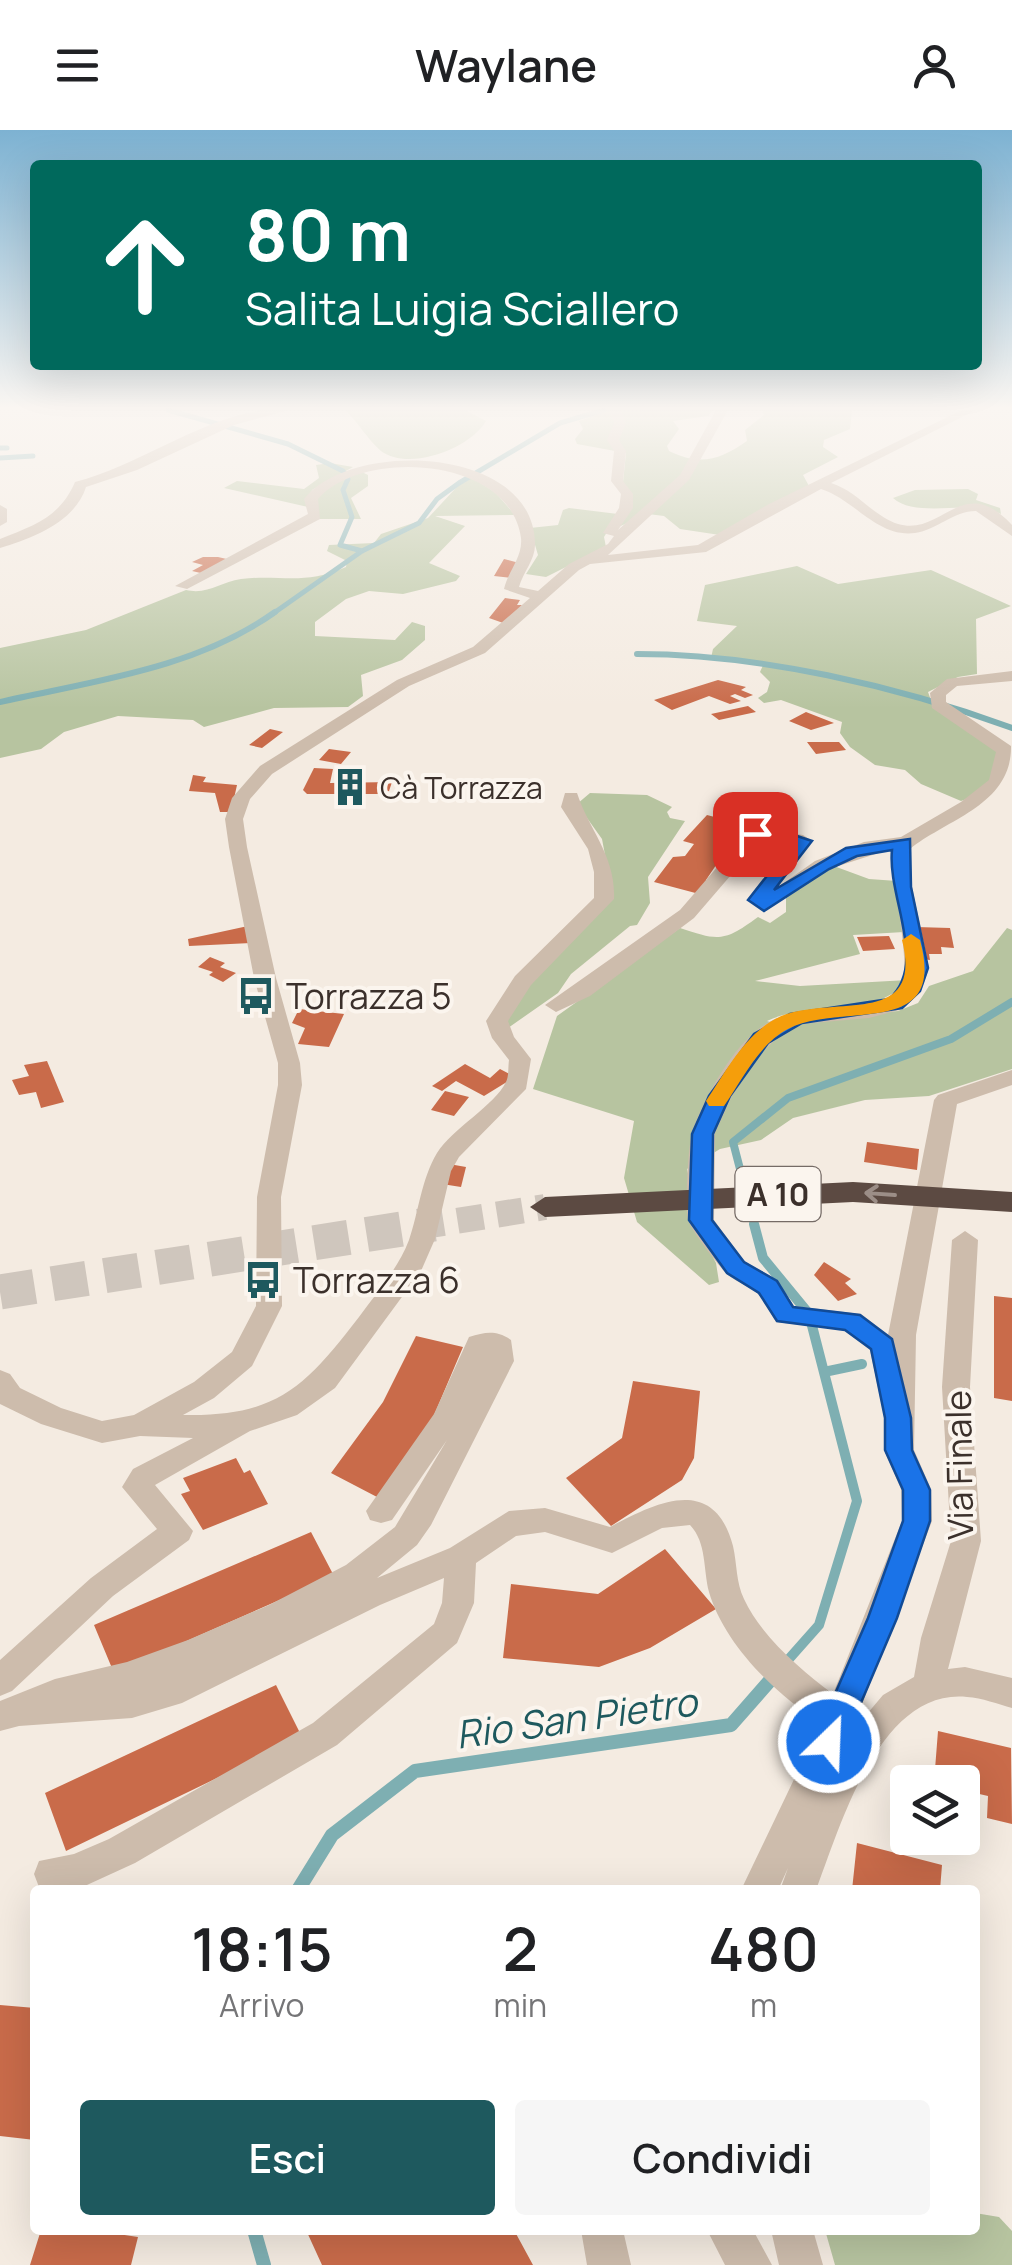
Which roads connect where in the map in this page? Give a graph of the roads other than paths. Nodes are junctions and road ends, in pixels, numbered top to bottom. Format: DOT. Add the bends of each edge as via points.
graph roads {
  1 [pos="66,510"];
  2 [pos="314,510"];
  3 [pos="516,510"];
  4 [pos="625,510"];
  5 [pos="648,510"];
  6 [pos="775,510"];
  7 [pos="868,510"];
  8 [pos="953,510"];
  9 [pos="986,510"];
  10 [pos="1012,532"];
  11 [pos="0,544"];
  12 [pos="613,548"];
  13 [pos="588,561"];
  14 [pos="182,586"];
  15 [pos="539,596"];
  16 [pos="1012,676"];
  17 [pos="570,798"];
  18 [pos="904,842"];
  19 [pos="556,1004"];
  20 [pos="1012,1077"];
  21 [pos="1012,1202"];
  22 [pos="544,1207"];
  23 [pos="965,1240"];
  24 [pos="0,1381"];
  25 [pos="898,1418"];
  26 [pos="250,1420"];
  27 [pos="140,1425"];
  28 [pos="380,1511"];
  29 [pos="461,1558"];
  30 [pos="0,1681"];
  31 [pos="929,1686"];
  32 [pos="1012,1693"];
  33 [pos="832,1712"];
  34 [pos="12,1714"];
  35 [pos="52,1874"];
  36 [pos="762,1885"];
  37 [pos="800,1885"];
  38 [pos="603,2235"];
  39 [pos="731,2235"];
  40 [pos="793,2235"];
  41 [pos="609,2265"];
  42 [pos="750,2265"];
  43 [pos="801,2265"];
  1 -- 11 [label="street"];
  2 -- 14 [label="street" via="316,516"];
  3 -- 15 [label="street" via="527,531 527,562 510,585"];
  4 -- 12 [label="street" via="609,535"];
  5 -- 12 [label="street"];
  6 -- 13 [label="street" via="701,549"];
  7 -- 8 [label="street" via="902,528 933,526"];
  9 -- 10 [label="street"];
  12 -- 13 [label="street"];
  13 -- 15 [label="street"];
  15 -- 27 [label="street" via="480,650 402,683 266,770 241,798 234,820 238,848 289,1063 270,1197 270,1306 242,1359 204,1390"];
  16 -- 18 [label="street" via="964,679 938,693 947,714 1005,750 1010,767 1003,786"];
  17 -- 26 [label="street" via="604,865 604,899 522,981 497,1021 520,1059 518,1084 450,1152 408,1272 325,1381 287,1407"];
  18 -- 19 [label="street" via="852,852 764,906 758,900 803,844 758,832 687,914"];
  18 -- 25 [label="street" via="902,887 918,968 910,991 895,1004 869,1011 797,1018 752,1049 702,1134 701,1220 735,1268 768,1287 786,1315 851,1321 883,1345"];
  20 -- 25 [label="street" via="946,1100 902,1335"];
  21 -- 22 [label="highway, A 10, one-way" via="853,1192"];
  23 -- 31 [label="street, Via Finale" via="956,1387 966,1541"];
  24 -- 27 [label="street" via="10,1396 102,1432"];
  25 -- 33 [label="street" via="898,1450 916,1490 916,1521"];
  26 -- 27 [label="street" via="215,1427"];
  26 -- 30 [label="street" via="144,1477 138,1487 144,1498 178,1531 102,1587"];
  28 -- 34 [label="street" via="446,1418 479,1344 492,1341 501,1348 500,1361 406,1536 386,1555 355,1577 179,1659 58,1693"];
  29 -- 33 [label="street" via="510,1524 545,1520 612,1540 656,1516 696,1512 710,1522 730,1605 750,1634"];
  29 -- 34 [label="street" via="369,1595 182,1688 132,1703"];
  29 -- 35 [label="street" via="458,1604 446,1633 325,1734 122,1851 76,1872"];
  31 -- 32 [label="street" via="986,1682"];
  31 -- 37 [label="street" via="882,1715 848,1764"];
  33 -- 36 [label="street"];
  38 -- 41 [label="street"];
  39 -- 42 [label="street"];
  40 -- 43 [label="street"];
}
